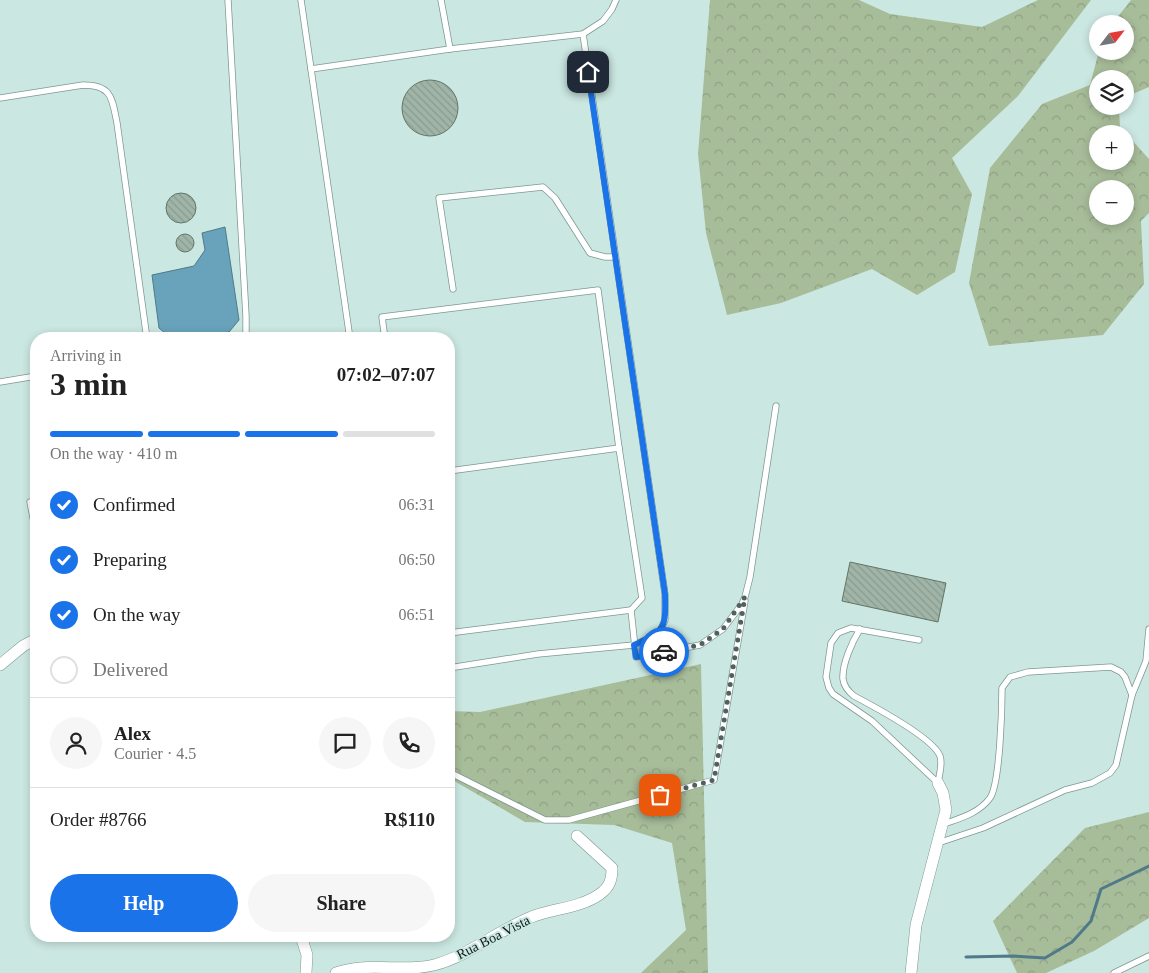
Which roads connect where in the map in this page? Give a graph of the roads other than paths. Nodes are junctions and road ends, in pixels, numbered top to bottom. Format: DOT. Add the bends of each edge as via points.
graph roads {
  1 [pos="228,0"];
  2 [pos="301,0"];
  3 [pos="441,0"];
  4 [pos="616,0"];
  5 [pos="583,34"];
  6 [pos="450,49"];
  7 [pos="311,69"];
  8 [pos="0,98"];
  9 [pos="615,257"];
  10 [pos="453,289"];
  11 [pos="146,332"];
  12 [pos="246,332"];
  13 [pos="349,332"];
  14 [pos="384,332"];
  15 [pos="30,377"];
  16 [pos="0,382"];
  17 [pos="776,406"];
  18 [pos="620,448"];
  19 [pos="455,470"];
  20 [pos="745,597"];
  21 [pos="631,610"];
  22 [pos="860,629"];
  23 [pos="1149,629"];
  24 [pos="455,632"];
  25 [pos="919,640"];
  26 [pos="30,642"];
  27 [pos="634,645"];
  28 [pos="0,665"];
  29 [pos="455,667"];
  30 [pos="1132,695"];
  31 [pos="882,711"];
  32 [pos="872,721"];
  33 [pos="455,775"];
  34 [pos="938,783"];
  35 [pos="944,824"];
  36 [pos="577,836"];
  37 [pos="938,843"];
  38 [pos="303,942"];
  39 [pos="1149,956"];
  40 [pos="306,973"];
  41 [pos="336,973"];
  42 [pos="911,973"];
  43 [pos="1114,973"];
  1 -- 12 [label="lane"];
  2 -- 7 [label="lane"];
  3 -- 6 [label="lane"];
  4 -- 5 [label="lane" via="603,21"];
  5 -- 6 [label="lane"];
  5 -- 9 [label="lane"];
  6 -- 7 [label="lane"];
  7 -- 13 [label="lane"];
  8 -- 11 [label="lane" via="83,85 97,85 108,92 117,123"];
  9 -- 10 [label="lane" via="590,252 555,198 543,186 439,198"];
  9 -- 27 [label="lane" via="665,594 665,620 661,629"];
  14 -- 18 [label="lane" via="382,317 598,290"];
  15 -- 16 [label="lane"];
  17 -- 20 [label="lane"];
  18 -- 19 [label="lane"];
  18 -- 21 [label="lane" via="642,598"];
  20 -- 27 [label="lane" via="723,629 700,645 636,657"];
  20 -- 33 [label="lane" via="714,780 569,820 545,820"];
  21 -- 24 [label="lane"];
  21 -- 27 [label="lane"];
  22 -- 25 [label="lane"];
  22 -- 31 [label="lane" via="850,648 843,679 848,691"];
  22 -- 32 [label="lane" via="844,629 834,637 826,677 833,694"];
  23 -- 30 [label="lane" via="1146,661"];
  26 -- 28 [label="street"];
  27 -- 29 [label="lane" via="538,654"];
  30 -- 35 [label="lane" via="1125,677 1111,666 1028,672 1010,677 1002,688 997,779 992,796 968,815"];
  30 -- 37 [label="lane" via="1116,765 1110,773 1092,784 1065,790 983,828"];
  31 -- 32 [label="lane"];
  31 -- 34 [label="lane" via="936,750 941,758"];
  32 -- 34 [label="lane"];
  34 -- 35 [label="street" via="945,799"];
  35 -- 37 [label="street"];
  36 -- 41 [label="street, Rua Boa Vista" via="612,868 612,881 601,893 575,906 532,916 473,948 433,965 401,968 368,966"];
  37 -- 42 [label="street" via="916,926"];
  38 -- 40 [label="street" via="307,955"];
  39 -- 43 [label="lane"];
}
